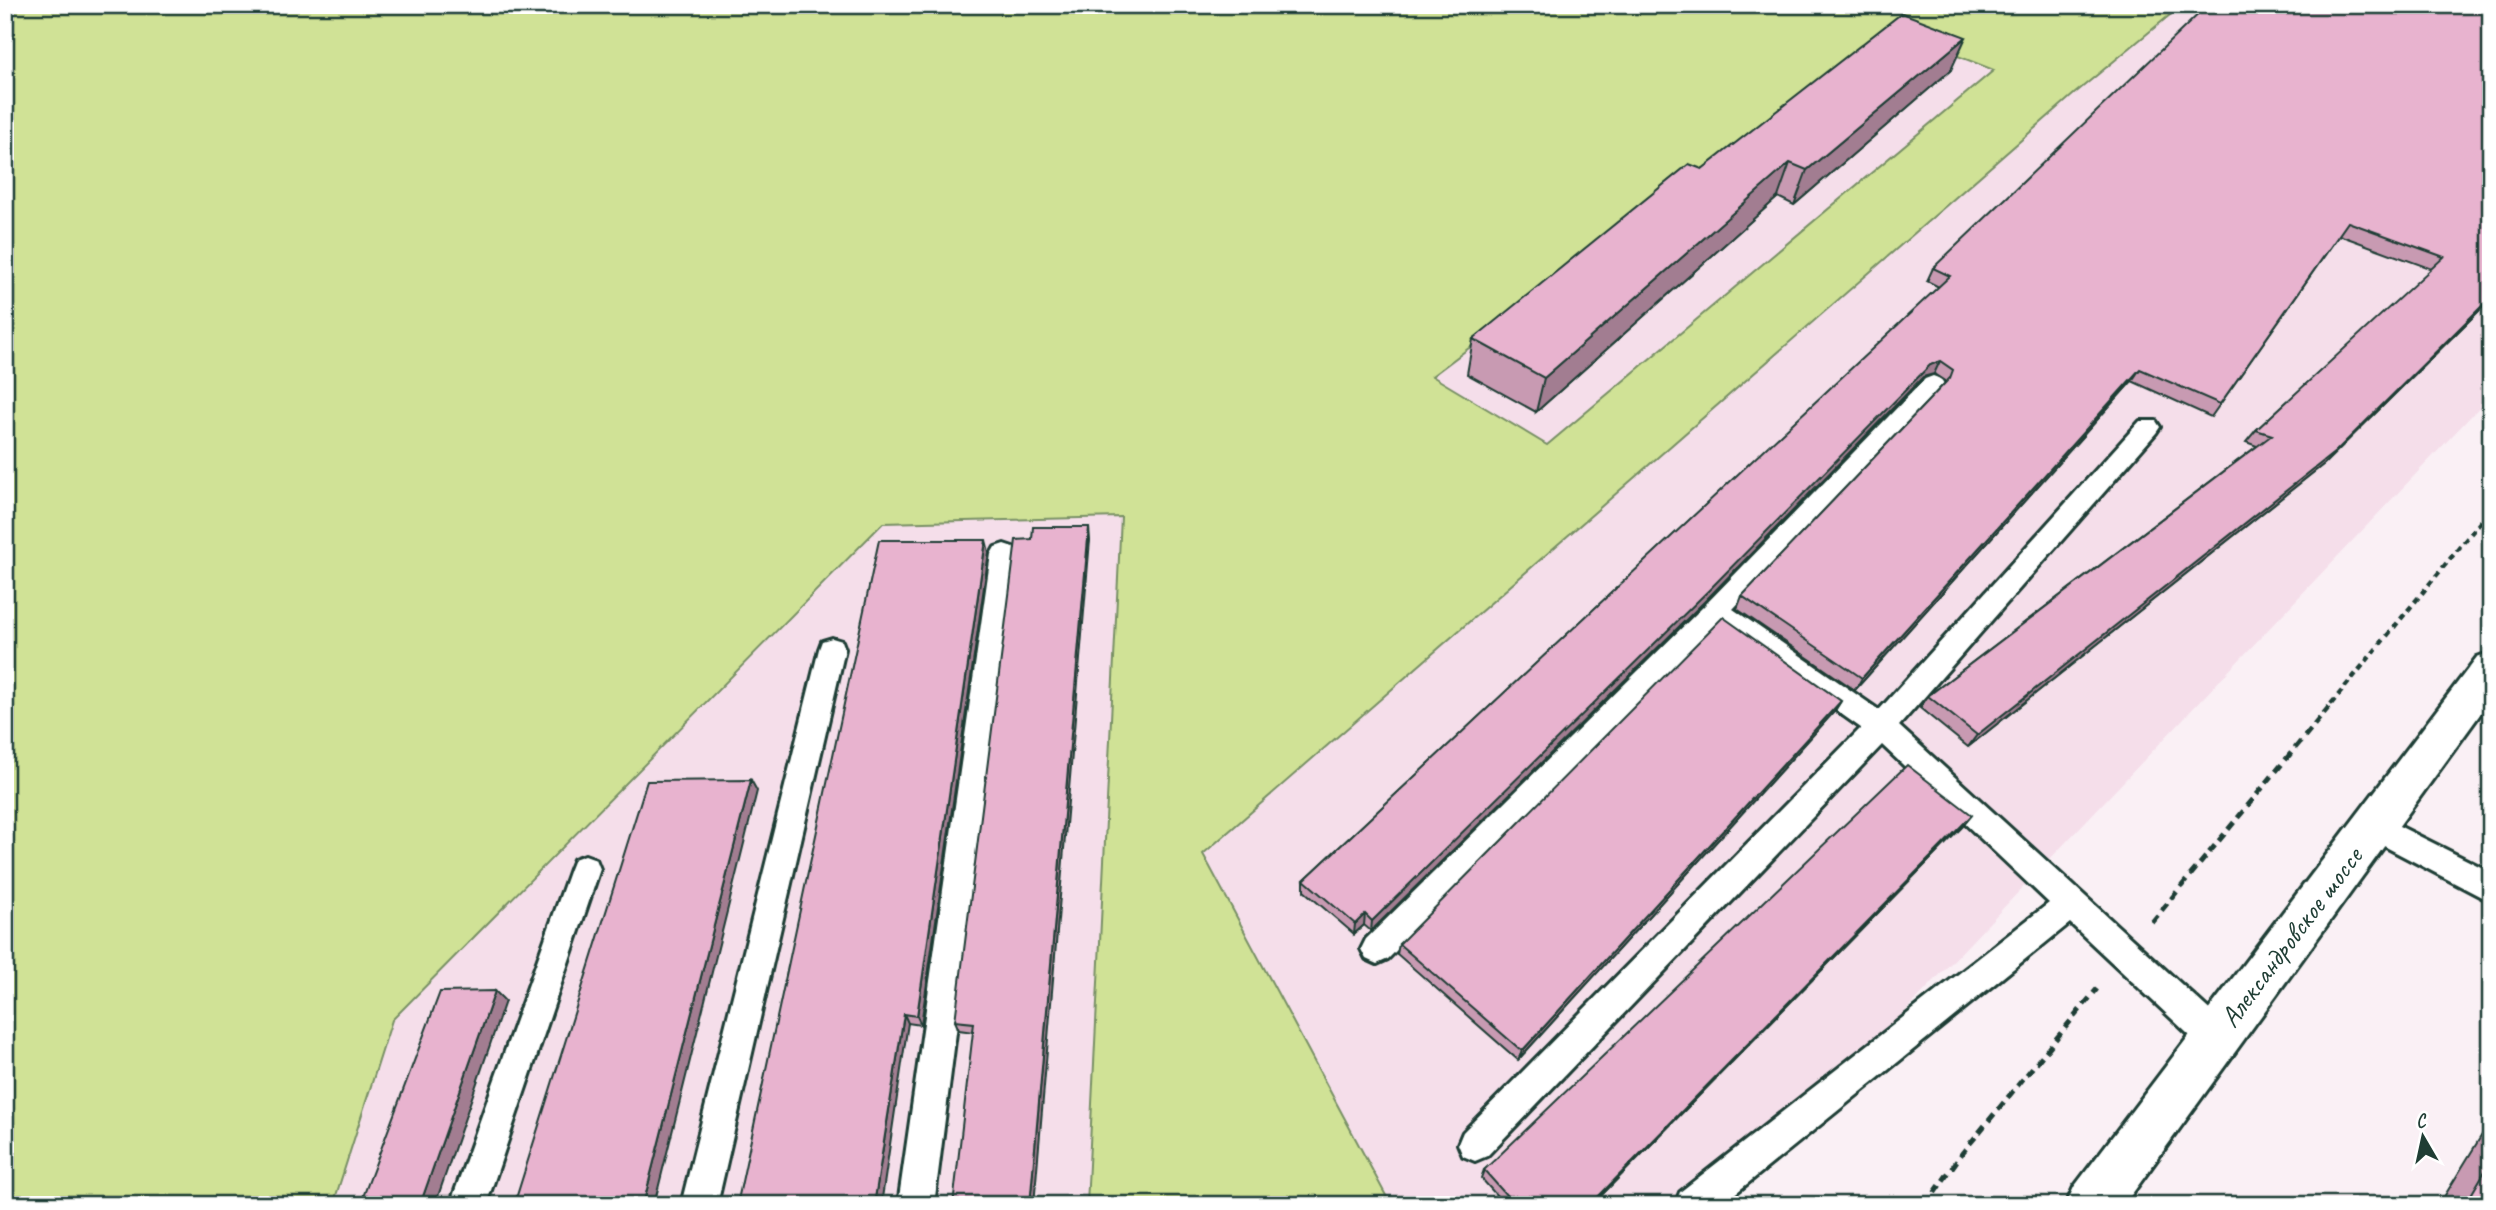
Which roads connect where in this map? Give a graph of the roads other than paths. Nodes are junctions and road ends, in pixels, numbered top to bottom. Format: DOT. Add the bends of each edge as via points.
graph roads {
  1 [pos="1933,384"];
  2 [pos="2148,427"];
  3 [pos="1004,554"];
  4 [pos="1715,611"];
  5 [pos="832,649"];
  6 [pos="2491,668"];
  7 [pos="1881,727"];
  8 [pos="2373,826"];
  9 [pos="584,869"];
  10 [pos="2491,888"];
  11 [pos="2071,904"];
  12 [pos="1377,949"];
  13 [pos="2216,1038"];
  14 [pos="1475,1144"];
  15 [pos="468,1205"];
  16 [pos="699,1205"];
  17 [pos="916,1205"];
  18 [pos="1693,1205"];
  19 [pos="2092,1205"];
  1 -- 4 [label="lane"];
  2 -- 7 [label="lane"];
  3 -- 17 [label="lane"];
  4 -- 7 [label="lane"];
  4 -- 12 [label="lane"];
  5 -- 16 [label="lane"];
  6 -- 8 [label="main road, Александровское шоссе"];
  7 -- 11 [label="lane"];
  7 -- 14 [label="lane"];
  8 -- 10 [label="lane"];
  8 -- 13 [label="main road, Александровское шоссе"];
  9 -- 15 [label="lane"];
  11 -- 13 [label="lane"];
  11 -- 18 [label="lane"];
  13 -- 19 [label="main road, Александровское шоссе"];
}
